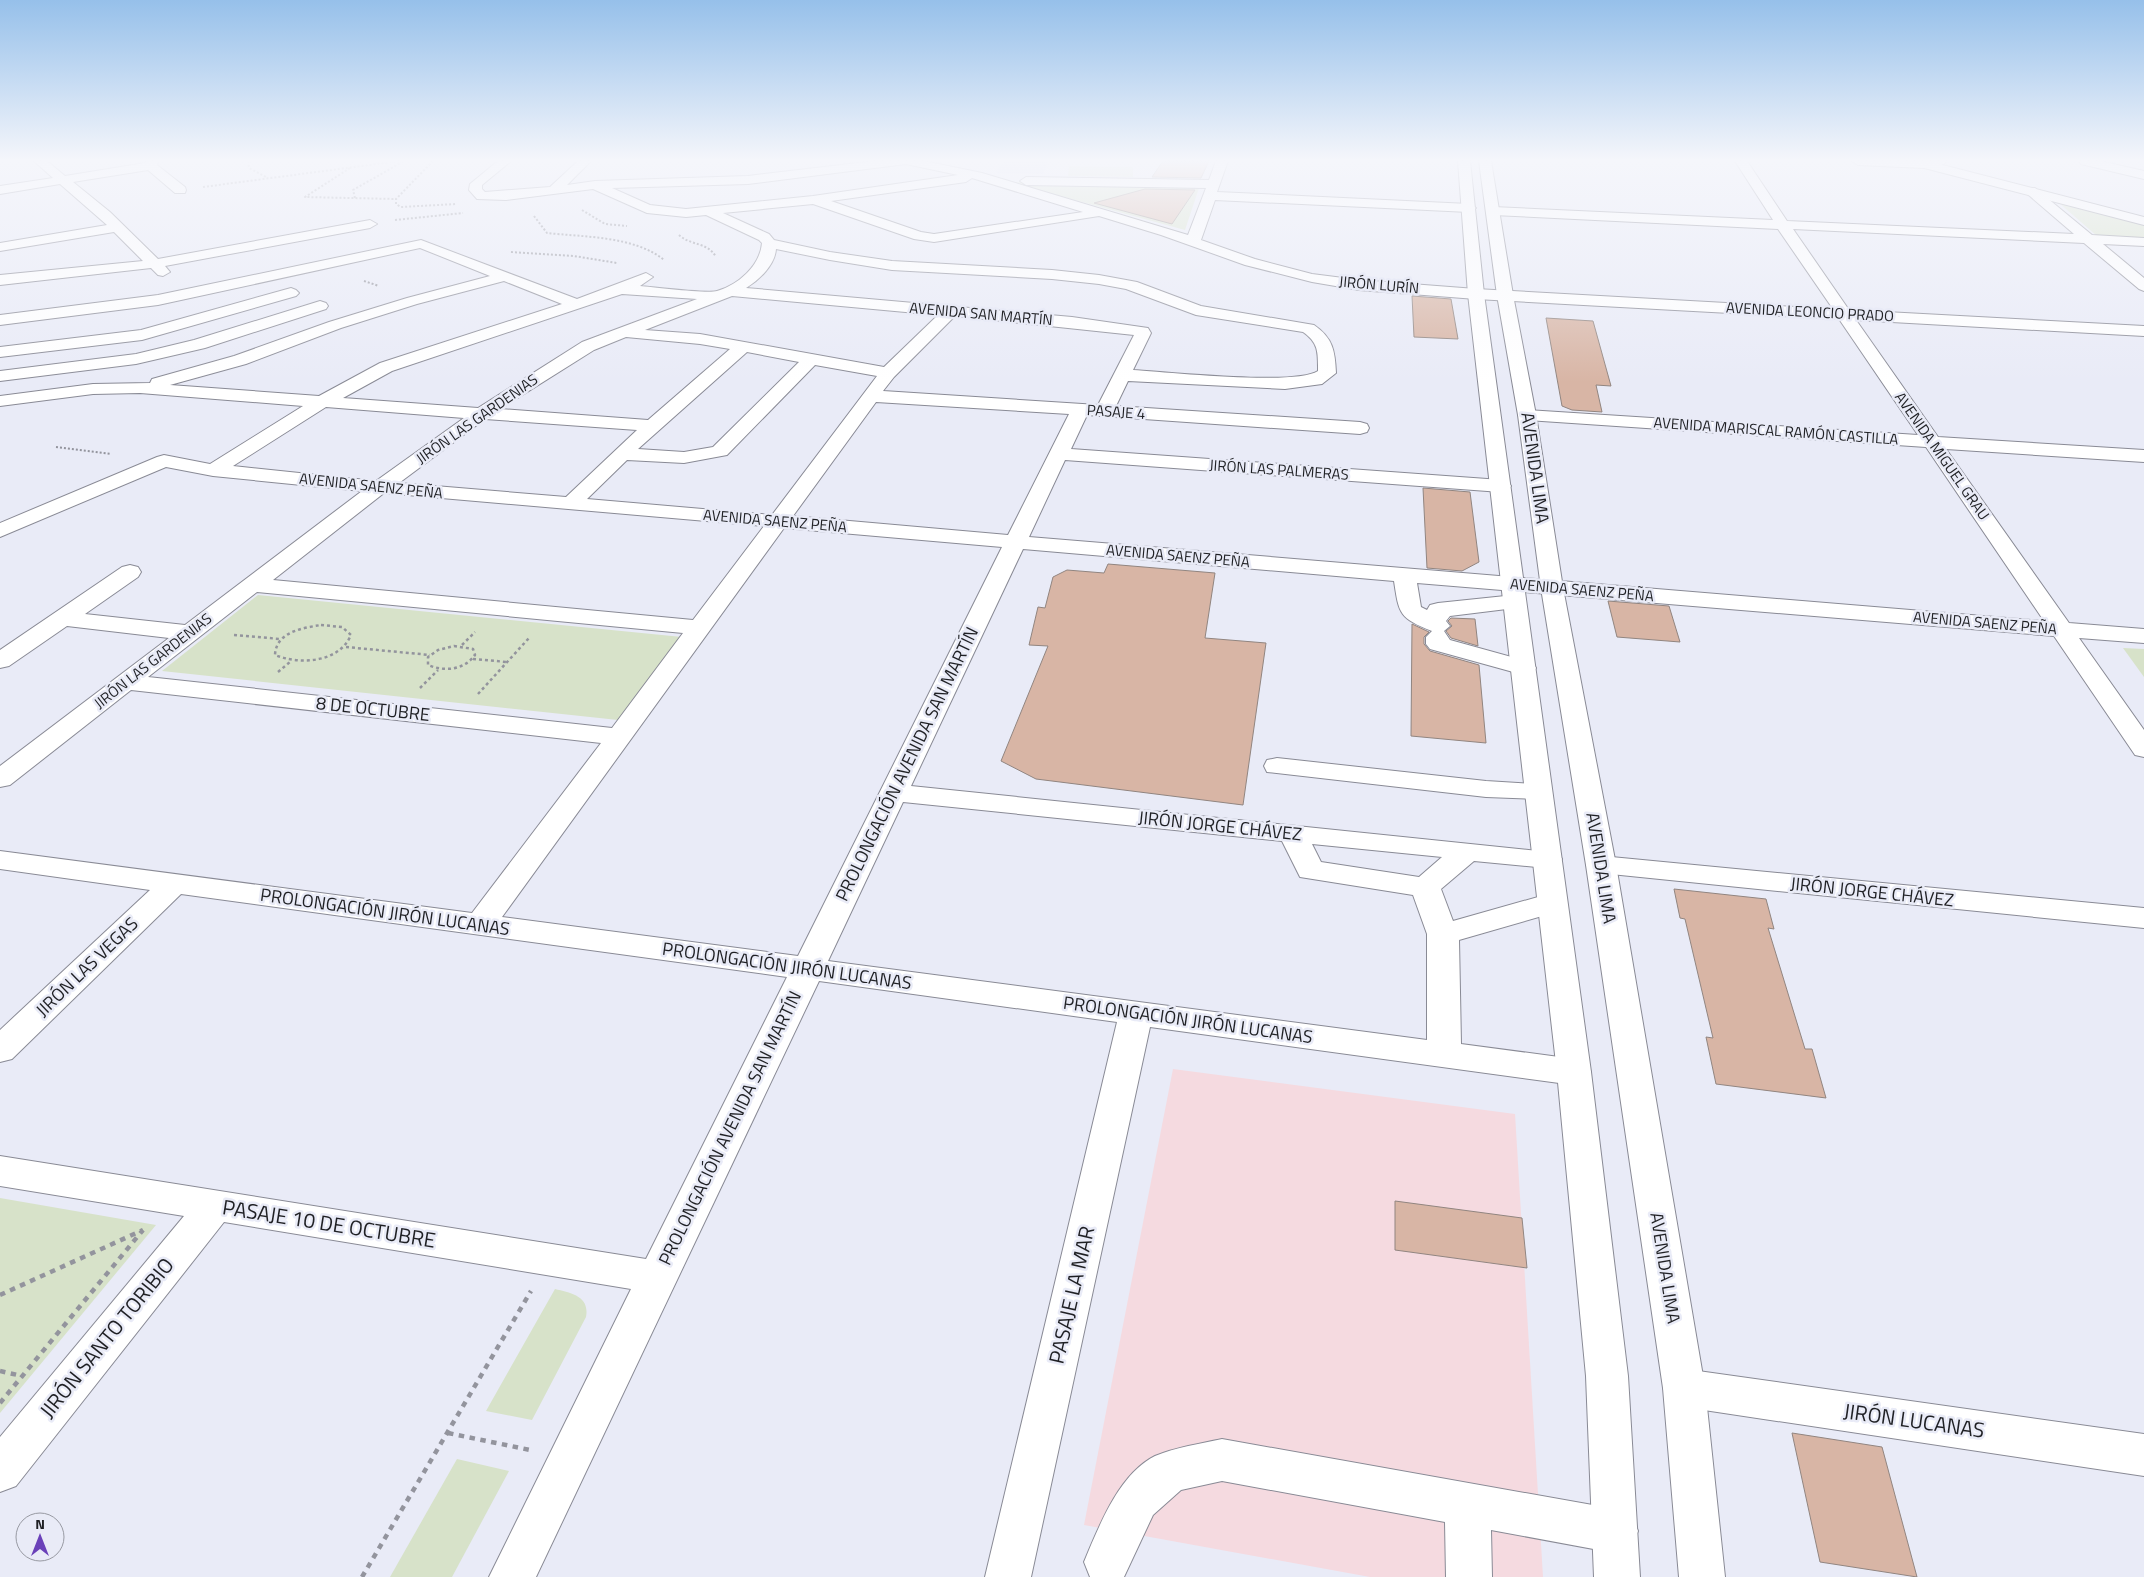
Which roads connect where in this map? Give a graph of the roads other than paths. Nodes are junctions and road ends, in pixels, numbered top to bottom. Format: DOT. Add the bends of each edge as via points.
graph roads {
  1 [pos="73,235"];
  2 [pos="124,235"];
  3 [pos="312,235"];
  4 [pos="759,235"];
  5 [pos="914,235"];
  6 [pos="957,235"];
  7 [pos="1170,235"];
  8 [pos="1196,235"];
  9 [pos="1479,235"];
  10 [pos="1488,235"];
  11 [pos="1789,235"];
  12 [pos="1998,235"];
  13 [pos="2083,235"];
  14 [pos="2088,239"];
  15 [pos="1193,242"];
  16 [pos="2144,242"];
  17 [pos="769,243"];
  18 [pos="0,247"];
  19 [pos="152,264"];
  20 [pos="66,274"];
  21 [pos="24,276"];
  22 [pos="505,276"];
  23 [pos="646,277"];
  24 [pos="0,280"];
  25 [pos="244,284"];
  26 [pos="2144,286"];
  27 [pos="621,289"];
  28 [pos="291,293"];
  29 [pos="725,294"];
  30 [pos="1476,294"];
  31 [pos="1505,295"];
  32 [pos="577,304"];
  33 [pos="320,306"];
  34 [pos="78,309"];
  35 [pos="951,311"];
  36 [pos="1844,314"];
  37 [pos="0,320"];
  38 [pos="2144,331"];
  39 [pos="620,334"];
  40 [pos="743,347"];
  41 [pos="0,352"];
  42 [pos="811,358"];
  43 [pos="888,373"];
  44 [pos="1121,375"];
  45 [pos="0,376"];
  46 [pos="140,388"];
  47 [pos="873,396"];
  48 [pos="323,401"];
  49 [pos="2,403"];
  50 [pos="1092,411"];
  51 [pos="482,413"];
  52 [pos="1527,415"];
  53 [pos="652,426"];
  54 [pos="1360,428"];
  55 [pos="1931,441"];
  56 [pos="622,454"];
  57 [pos="1057,454"];
  58 [pos="2144,456"];
  59 [pos="213,470"];
  60 [pos="1501,486"];
  61 [pos="380,487"];
  62 [pos="570,504"];
  63 [pos="780,522"];
  64 [pos="0,531"];
  65 [pos="1015,542"];
  66 [pos="130,572"];
  67 [pos="1404,576"];
  68 [pos="252,585"];
  69 [pos="1552,588"];
  70 [pos="1513,593"];
  71 [pos="63,618"];
  72 [pos="1438,626"];
  73 [pos="700,628"];
  74 [pos="2061,629"];
  75 [pos="189,633"];
  76 [pos="2144,636"];
  77 [pos="0,661"];
  78 [pos="1524,668"];
  79 [pos="126,682"];
  80 [pos="620,736"];
  81 [pos="2144,749"];
  82 [pos="1277,766"];
  83 [pos="0,779"];
  84 [pos="1538,791"];
  85 [pos="893,793"];
  86 [pos="1293,834"];
  87 [pos="1467,851"];
  88 [pos="1547,859"];
  89 [pos="0,860"];
  90 [pos="1601,865"];
  91 [pos="174,884"];
  92 [pos="1425,887"];
  93 [pos="1552,903"];
  94 [pos="2144,918"];
  95 [pos="480,925"];
  96 [pos="1443,934"];
  97 [pos="808,969"];
  98 [pos="1136,1013"];
  99 [pos="0,1050"];
  100 [pos="1444,1055"];
  101 [pos="1574,1072"];
  102 [pos="0,1171"];
  103 [pos="215,1206"];
  104 [pos="658,1277"];
  105 [pos="1684,1388"];
  106 [pos="2144,1455"];
  107 [pos="0,1471"];
  108 [pos="1467,1504"];
  109 [pos="1615,1530"];
  110 [pos="1107,1562"];
  111 [pos="512,1577"];
  112 [pos="1008,1577"];
  113 [pos="1469,1577"];
  114 [pos="1617,1577"];
  115 [pos="1702,1577"];
  1 -- 18 [label="street"];
  2 -- 19 [label="street"];
  3 -- 19 [label="street"];
  4 -- 17 [label="street"];
  5 -- 6 [label="street" via="934,238"];
  7 -- 15 [label="street, JIRÓN LURÍN"];
  8 -- 15 [label="street"];
  9 -- 30 [label="street, AVENIDA LIMA"];
  10 -- 31 [label="street, AVENIDA LIMA"];
  11 -- 36 [label="street, AVENIDA MIGUEL GRAU"];
  12 -- 14 [label="street"];
  13 -- 14 [label="street"];
  14 -- 16 [label="street"];
  14 -- 26 [label="street"];
  15 -- 30 [label="street, JIRÓN LURÍN" via="1250,262 1312,278"];
  17 -- 29 [label="street, JIRÓN LAS GARDENIAS" via="768,256 755,274"];
  17 -- 44 [label="street" via="826,257 931,269 1049,274 1122,283 1198,310 1308,328 1322,337 1325,344 1327,373 1316,380 1285,384"];
  18 -- 21 [label="street"];
  19 -- 20 [label="street"];
  19 -- 25 [label="street" via="182,284"];
  20 -- 21 [label="street"];
  20 -- 34 [label="street"];
  21 -- 24 [label="street"];
  22 -- 25 [label="street" via="421,244"];
  22 -- 32 [label="street"];
  22 -- 46 [label="street" via="412,301 240,360"];
  23 -- 27 [label="street"];
  25 -- 34 [label="street" via="158,300"];
  27 -- 29 [label="street, AVENIDA SAN MARTÍN"];
  27 -- 32 [label="street"];
  28 -- 41 [label="street" via="142,335"];
  29 -- 35 [label="street, AVENIDA SAN MARTÍN"];
  29 -- 39 [label="street, JIRÓN LAS GARDENIAS"];
  30 -- 31 [label="street, AVENIDA LEONCIO PRADO"];
  30 -- 60 [label="street, AVENIDA LIMA"];
  31 -- 36 [label="street, AVENIDA LEONCIO PRADO"];
  31 -- 52 [label="street, AVENIDA LIMA"];
  32 -- 48 [label="street" via="410,357"];
  33 -- 45 [label="street" via="199,344 136,359"];
  34 -- 37 [label="street"];
  35 -- 43 [label="street"];
  35 -- 44 [label="street, AVENIDA SAN MARTÍN" via="1142,331"];
  36 -- 38 [label="street, AVENIDA LEONCIO PRADO"];
  36 -- 55 [label="street, AVENIDA MIGUEL GRAU"];
  39 -- 40 [label="street" via="691,338"];
  39 -- 51 [label="street, JIRÓN LAS GARDENIAS" via="567,358"];
  40 -- 42 [label="street"];
  40 -- 53 [label="street"];
  42 -- 43 [label="street"];
  42 -- 56 [label="street" via="720,451 686,457"];
  43 -- 47 [label="street"];
  44 -- 50 [label="street, AVENIDA SAN MARTÍN"];
  46 -- 48 [label="street"];
  46 -- 49 [label="street" via="93,389"];
  47 -- 50 [label="street, PASAJE 4"];
  47 -- 63 [label="street"];
  48 -- 51 [label="street"];
  48 -- 59 [label="street"];
  50 -- 54 [label="street, PASAJE 4"];
  50 -- 57 [label="street, PROLONGACIÓN AVENIDA SAN MARTÍN"];
  51 -- 53 [label="street"];
  51 -- 61 [label="street, JIRÓN LAS GARDENIAS"];
  52 -- 55 [label="street, AVENIDA MARISCAL RAMÓN CASTILLA"];
  52 -- 69 [label="street, AVENIDA LIMA"];
  53 -- 56 [label="street"];
  55 -- 58 [label="street, AVENIDA MARISCAL RAMÓN CASTILLA"];
  55 -- 74 [label="street, AVENIDA MIGUEL GRAU"];
  56 -- 62 [label="street"];
  57 -- 60 [label="street, JIRÓN LAS PALMERAS"];
  57 -- 65 [label="street, PROLONGACIÓN AVENIDA SAN MARTÍN"];
  59 -- 61 [label="street, AVENIDA SAENZ PEÑA"];
  59 -- 64 [label="street, AVENIDA SAENZ PEÑA" via="164,462"];
  60 -- 70 [label="street, AVENIDA LIMA"];
  61 -- 62 [label="street, AVENIDA SAENZ PEÑA"];
  61 -- 68 [label="street, JIRÓN LAS GARDENIAS"];
  62 -- 63 [label="street, AVENIDA SAENZ PEÑA"];
  63 -- 65 [label="street, AVENIDA SAENZ PEÑA"];
  63 -- 73 [label="street"];
  65 -- 67 [label="street, AVENIDA SAENZ PEÑA"];
  65 -- 85 [label="street, PROLONGACIÓN AVENIDA SAN MARTÍN"];
  66 -- 71 [label="street"];
  67 -- 70 [label="street, AVENIDA SAENZ PEÑA"];
  67 -- 72 [label="street" via="1410,610"];
  68 -- 73 [label="street"];
  68 -- 75 [label="street, JIRÓN LAS GARDENIAS"];
  69 -- 70 [label="street, AVENIDA SAENZ PEÑA"];
  69 -- 74 [label="street, AVENIDA SAENZ PEÑA"];
  69 -- 90 [label="street, AVENIDA LIMA"];
  70 -- 72 [label="street" via="1438,610"];
  70 -- 78 [label="street, AVENIDA LIMA"];
  71 -- 75 [label="street"];
  71 -- 77 [label="street"];
  72 -- 78 [label="street" via="1438,644"];
  73 -- 80 [label="street"];
  74 -- 76 [label="street, AVENIDA SAENZ PEÑA"];
  74 -- 81 [label="street, AVENIDA MIGUEL GRAU"];
  75 -- 79 [label="street, JIRÓN LAS GARDENIAS"];
  78 -- 84 [label="street, AVENIDA LIMA"];
  79 -- 80 [label="street, 8 DE OCTUBRE"];
  79 -- 83 [label="street, JIRÓN LAS GARDENIAS"];
  80 -- 95 [label="street"];
  82 -- 84 [label="street" via="1486,789"];
  84 -- 88 [label="street, AVENIDA LIMA"];
  85 -- 86 [label="street, JIRÓN JORGE CHÁVEZ"];
  85 -- 97 [label="street, PROLONGACIÓN AVENIDA SAN MARTÍN"];
  86 -- 87 [label="street, JIRÓN JORGE CHÁVEZ"];
  86 -- 92 [label="street" via="1310,870"];
  87 -- 88 [label="street, JIRÓN JORGE CHÁVEZ"];
  87 -- 92 [label="street"];
  88 -- 93 [label="street, AVENIDA LIMA"];
  89 -- 91 [label="street, PROLONGACIÓN JIRÓN LUCANAS"];
  90 -- 94 [label="street, JIRÓN JORGE CHÁVEZ"];
  90 -- 105 [label="street, AVENIDA LIMA"];
  91 -- 95 [label="street, PROLONGACIÓN JIRÓN LUCANAS"];
  91 -- 99 [label="street, JIRÓN LAS VEGAS"];
  92 -- 96 [label="street"];
  93 -- 96 [label="street"];
  93 -- 101 [label="street, AVENIDA LIMA"];
  95 -- 97 [label="street, PROLONGACIÓN JIRÓN LUCANAS"];
  96 -- 100 [label="street"];
  97 -- 98 [label="street, PROLONGACIÓN JIRÓN LUCANAS"];
  97 -- 104 [label="street, PROLONGACIÓN AVENIDA SAN MARTÍN"];
  98 -- 100 [label="street, PROLONGACIÓN JIRÓN LUCANAS"];
  98 -- 112 [label="street, PASAJE LA MAR"];
  100 -- 101 [label="street, PROLONGACIÓN JIRÓN LUCANAS"];
  101 -- 109 [label="street, AVENIDA LIMA" via="1607,1376"];
  102 -- 103 [label="street, PASAJE 10 DE OCTUBRE"];
  103 -- 104 [label="street, PASAJE 10 DE OCTUBRE"];
  103 -- 107 [label="street, JIRÓN SANTO TORIBIO"];
  104 -- 111 [label="street, PROLONGACIÓN AVENIDA SAN MARTÍN"];
  105 -- 106 [label="street, JIRÓN LUCANAS"];
  105 -- 115 [label="street, AVENIDA LIMA"];
  108 -- 109 [label="street"];
  108 -- 110 [label="street" via="1222,1460 1169,1472 1137,1500"];
  108 -- 113 [label="street"];
  109 -- 114 [label="street, AVENIDA LIMA"];
}
